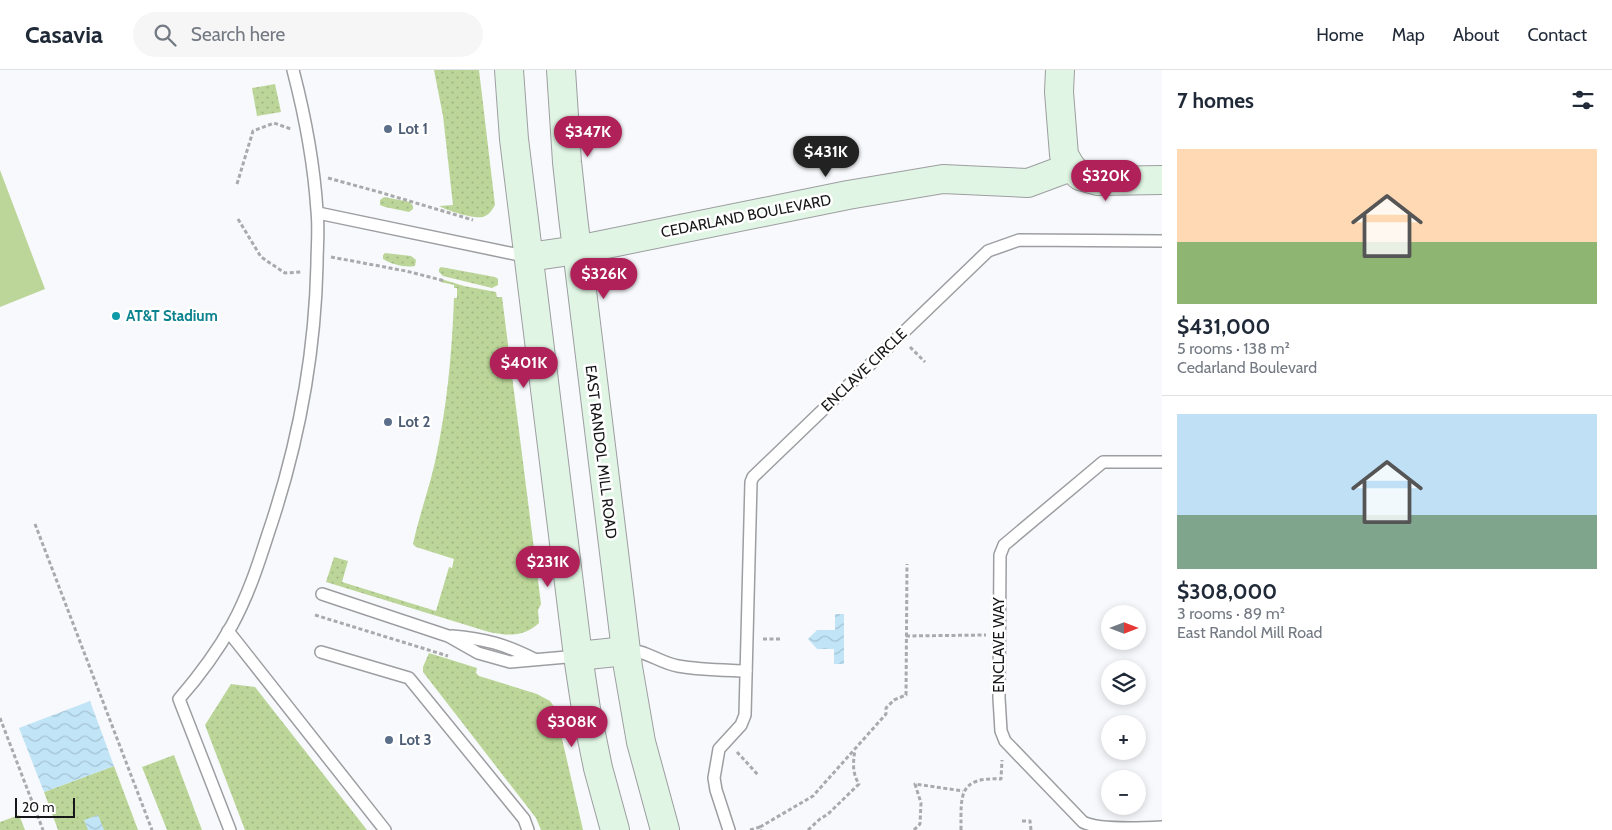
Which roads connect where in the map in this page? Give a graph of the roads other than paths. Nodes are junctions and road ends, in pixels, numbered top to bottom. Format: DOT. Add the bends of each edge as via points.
graph roads {
  1 [pos="293,70"];
  2 [pos="509,70"];
  3 [pos="561,70"];
  4 [pos="1060,70"];
  5 [pos="1071,167"];
  6 [pos="1162,180"];
  7 [pos="318,212"];
  8 [pos="1162,241"];
  9 [pos="577,250"];
  10 [pos="529,257"];
  11 [pos="1162,462"];
  12 [pos="322,594"];
  13 [pos="228,631"];
  14 [pos="631,650"];
  15 [pos="321,652"];
  16 [pos="578,656"];
  17 [pos="746,671"];
  18 [pos="1162,827"];
  19 [pos="230,830"];
  20 [pos="384,830"];
  21 [pos="528,830"];
  22 [pos="615,830"];
  23 [pos="665,830"];
  24 [pos="729,830"];
  1 -- 7 [label="lane" via="309,145"];
  2 -- 10 [label="main road" via="511,118"];
  3 -- 9 [label="main road, EAST RANDOL MILL ROAD"];
  4 -- 5 [label="main road" via="1064,155"];
  5 -- 6 [label="main road" via="1080,176 1098,181"];
  5 -- 9 [label="main road, CEDARLAND BOULEVARD" via="1028,183 943,179"];
  7 -- 10 [label="lane"];
  7 -- 13 [label="lane" via="316,306 305,398 295,444 253,580"];
  8 -- 17 [label="lane, ENCLAVE CIRCLE" via="1019,240 993,248 752,480"];
  9 -- 10 [label="main road, CEDARLAND BOULEVARD"];
  9 -- 14 [label="main road, EAST RANDOL MILL ROAD"];
  10 -- 16 [label="main road"];
  11 -- 18 [label="lane, ENCLAVE WAY" via="1103,462 1004,545 1000,555 999,698 1002,737 1088,826"];
  12 -- 16 [label="lane" via="448,636 478,652 510,662"];
  13 -- 19 [label="lane" via="206,666 179,699"];
  13 -- 20 [label="lane"];
  14 -- 16 [label="main road"];
  14 -- 17 [label="lane" via="676,666"];
  14 -- 23 [label="main road, EAST RANDOL MILL ROAD" via="641,742"];
  15 -- 21 [label="lane" via="409,678 524,819"];
  16 -- 22 [label="main road" via="598,768"];
  17 -- 24 [label="lane, ENCLAVE CIRCLE" via="744,721 719,749 714,784"];
}
